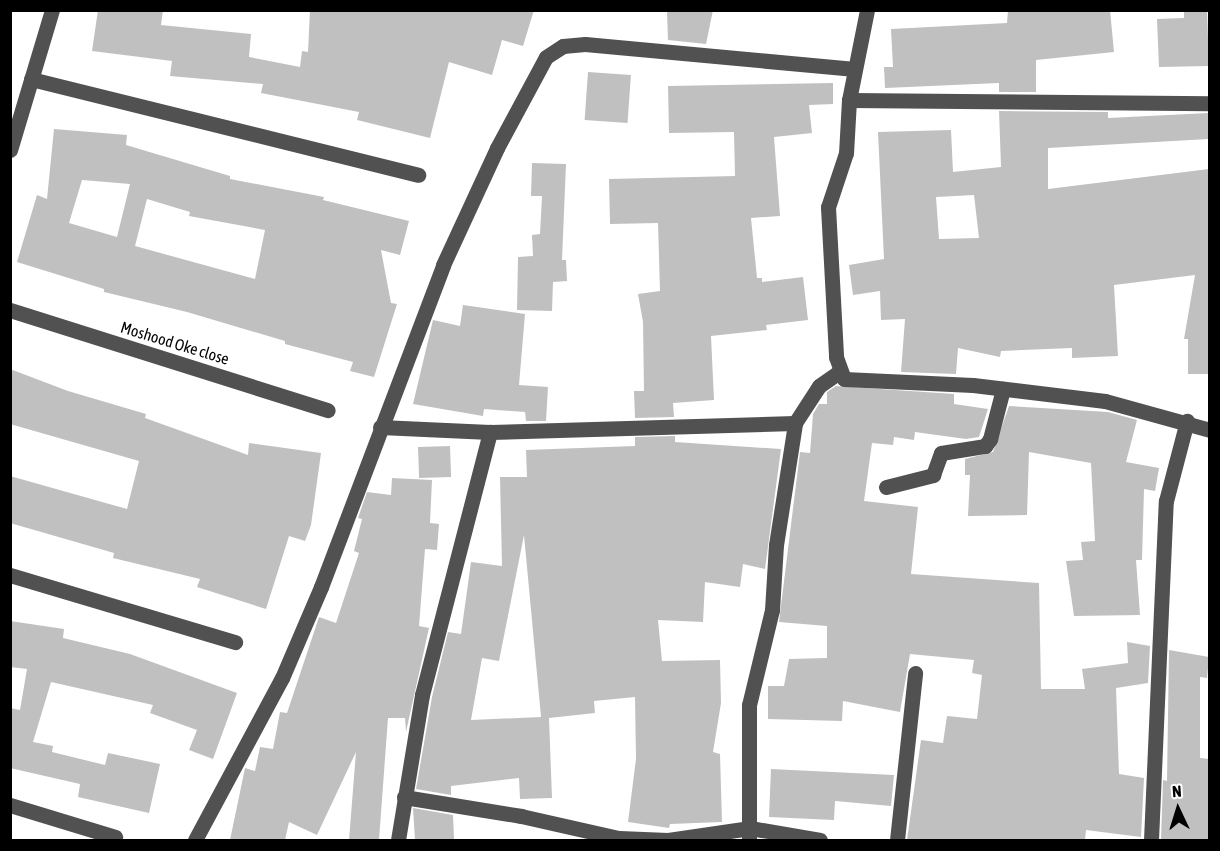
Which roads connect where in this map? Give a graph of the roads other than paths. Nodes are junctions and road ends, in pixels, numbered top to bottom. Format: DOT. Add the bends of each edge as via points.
graph roads {
  1 [pos="52,10"];
  2 [pos="867,10"];
  3 [pos="855,69"];
  4 [pos="31,79"];
  5 [pos="849,100"];
  6 [pos="1209,103"];
  7 [pos="10,150"];
  8 [pos="418,175"];
  9 [pos="10,310"];
  10 [pos="839,372"];
  11 [pos="1003,389"];
  12 [pos="328,410"];
  13 [pos="1187,421"];
  14 [pos="795,423"];
  15 [pos="380,427"];
  16 [pos="1209,430"];
  17 [pos="490,432"];
  18 [pos="886,487"];
  19 [pos="10,575"];
  20 [pos="235,642"];
  21 [pos="915,673"];
  22 [pos="404,798"];
  23 [pos="10,805"];
  24 [pos="750,834"];
  25 [pos="115,837"];
  26 [pos="195,840"];
  27 [pos="398,840"];
  28 [pos="820,840"];
  29 [pos="897,840"];
  30 [pos="1151,840"];
  1 -- 4 [label="street"];
  2 -- 3 [label="street"];
  3 -- 5 [label="street"];
  3 -- 15 [label="street" via="585,44 562,46 546,57 497,148 442,265"];
  4 -- 7 [label="street"];
  4 -- 8 [label="street"];
  5 -- 6 [label="street"];
  5 -- 10 [label="street" via="849,138 832,188 827,220"];
  9 -- 12 [label="street, Moshood Oke close"];
  10 -- 11 [label="street" via="852,382"];
  10 -- 14 [label="street" via="819,386"];
  11 -- 13 [label="street" via="1105,401"];
  11 -- 18 [label="street" via="985,446 941,453 933,475"];
  13 -- 16 [label="street"];
  13 -- 30 [label="street" via="1166,501"];
  14 -- 17 [label="street"];
  14 -- 24 [label="street" via="776,545 772,610 749,705"];
  15 -- 17 [label="street"];
  15 -- 26 [label="street" via="282,678"];
  17 -- 22 [label="street" via="422,695"];
  19 -- 20 [label="street"];
  21 -- 29 [label="street"];
  22 -- 24 [label="street" via="521,816 619,838 668,840"];
  22 -- 27 [label="street"];
  23 -- 25 [label="street"];
  24 -- 28 [label="street"];
}
